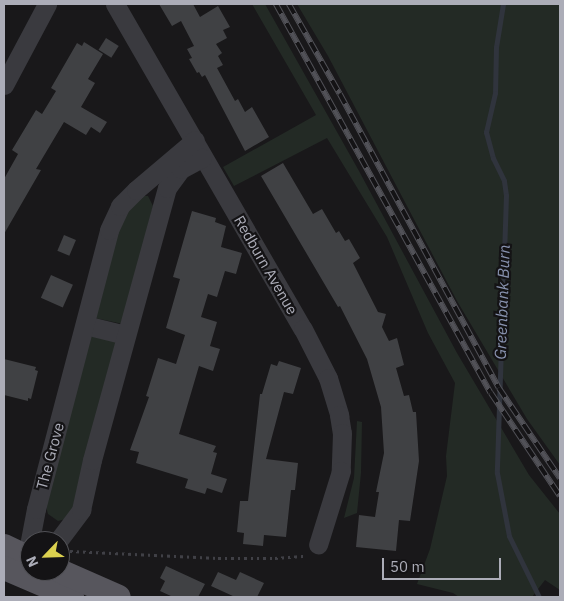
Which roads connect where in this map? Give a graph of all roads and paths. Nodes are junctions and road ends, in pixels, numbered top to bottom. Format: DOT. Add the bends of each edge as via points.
graph roads {
  1 [pos="47,4"];
  2 [pos="115,4"];
  3 [pos="4,84"];
  4 [pos="195,140"];
  5 [pos="202,158"];
  6 [pos="84,325"];
  7 [pos="126,335"];
  8 [pos="35,531"];
  9 [pos="70,534"];
  10 [pos="318,545"];
  11 [pos="4,546"];
  12 [pos="70,554"];
  13 [pos="20,558"];
  14 [pos="70,565"];
  15 [pos="20,567"];
  16 [pos="4,568"];
  17 [pos="50,581"];
  18 [pos="91,592"];
  19 [pos="72,597"];
  20 [pos="119,597"];
  1 -- 3 [label="street"];
  2 -- 4 [label="street, Redburn Avenue"];
  4 -- 5 [label="street, Redburn Avenue"];
  4 -- 6 [label="street, The Grove" via="120,206 109,230"];
  5 -- 7 [label="street" via="181,169 167,188"];
  5 -- 10 [label="street, Redburn Avenue" via="303,329 336,398 342,433 341,471"];
  6 -- 7 [label="street"];
  6 -- 8 [label="street, The Grove" via="42,483"];
  7 -- 9 [label="street" via="81,510"];
  10 -- 12 [label="path" via="313,554 299,558"];
  11 -- 13 [label="main road"];
  14 -- 18 [label="main road"];
  15 -- 16 [label="main road"];
  17 -- 19 [label="main road"];
  18 -- 20 [label="main road"];
}
